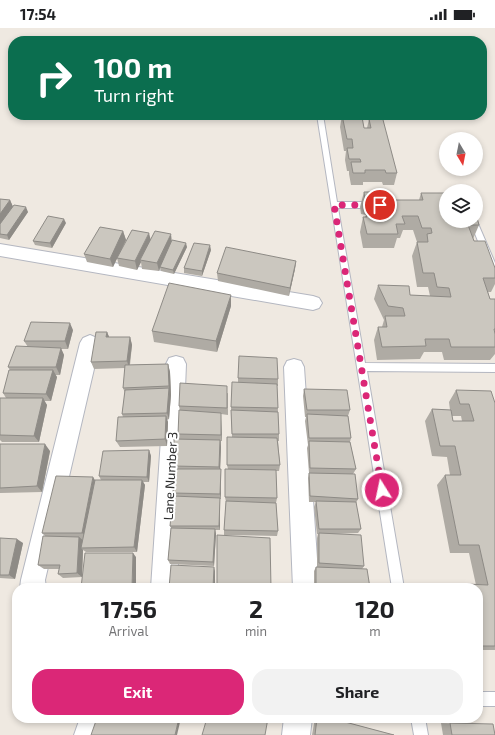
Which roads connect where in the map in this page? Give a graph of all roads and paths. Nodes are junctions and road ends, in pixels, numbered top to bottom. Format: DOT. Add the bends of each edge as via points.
graph roads {
  1 [pos="321,120"];
  2 [pos="334,205"];
  3 [pos="380,205"];
  4 [pos="477,228"];
  5 [pos="0,250"];
  6 [pos="495,274"];
  7 [pos="313,303"];
  8 [pos="90,343"];
  9 [pos="176,364"];
  10 [pos="294,367"];
  11 [pos="361,367"];
  12 [pos="495,368"];
  13 [pos="33,583"];
  14 [pos="164,583"];
  15 [pos="306,583"];
  16 [pos="397,583"];
  17 [pos="483,699"];
  18 [pos="495,699"];
  19 [pos="92,723"];
  20 [pos="297,723"];
  21 [pos="419,723"];
  22 [pos="88,735"];
  23 [pos="296,735"];
  24 [pos="420,735"];
  1 -- 2 [label="lane"];
  2 -- 3 [label="lane"];
  2 -- 11 [label="lane"];
  4 -- 6 [label="lane"];
  5 -- 7 [label="street"];
  8 -- 13 [label="street"];
  9 -- 14 [label="street, Lane Number 3"];
  10 -- 15 [label="street"];
  11 -- 12 [label="lane"];
  11 -- 16 [label="lane"];
  17 -- 18 [label="lane"];
  19 -- 22 [label="street"];
  20 -- 23 [label="street"];
  21 -- 24 [label="lane"];
}
